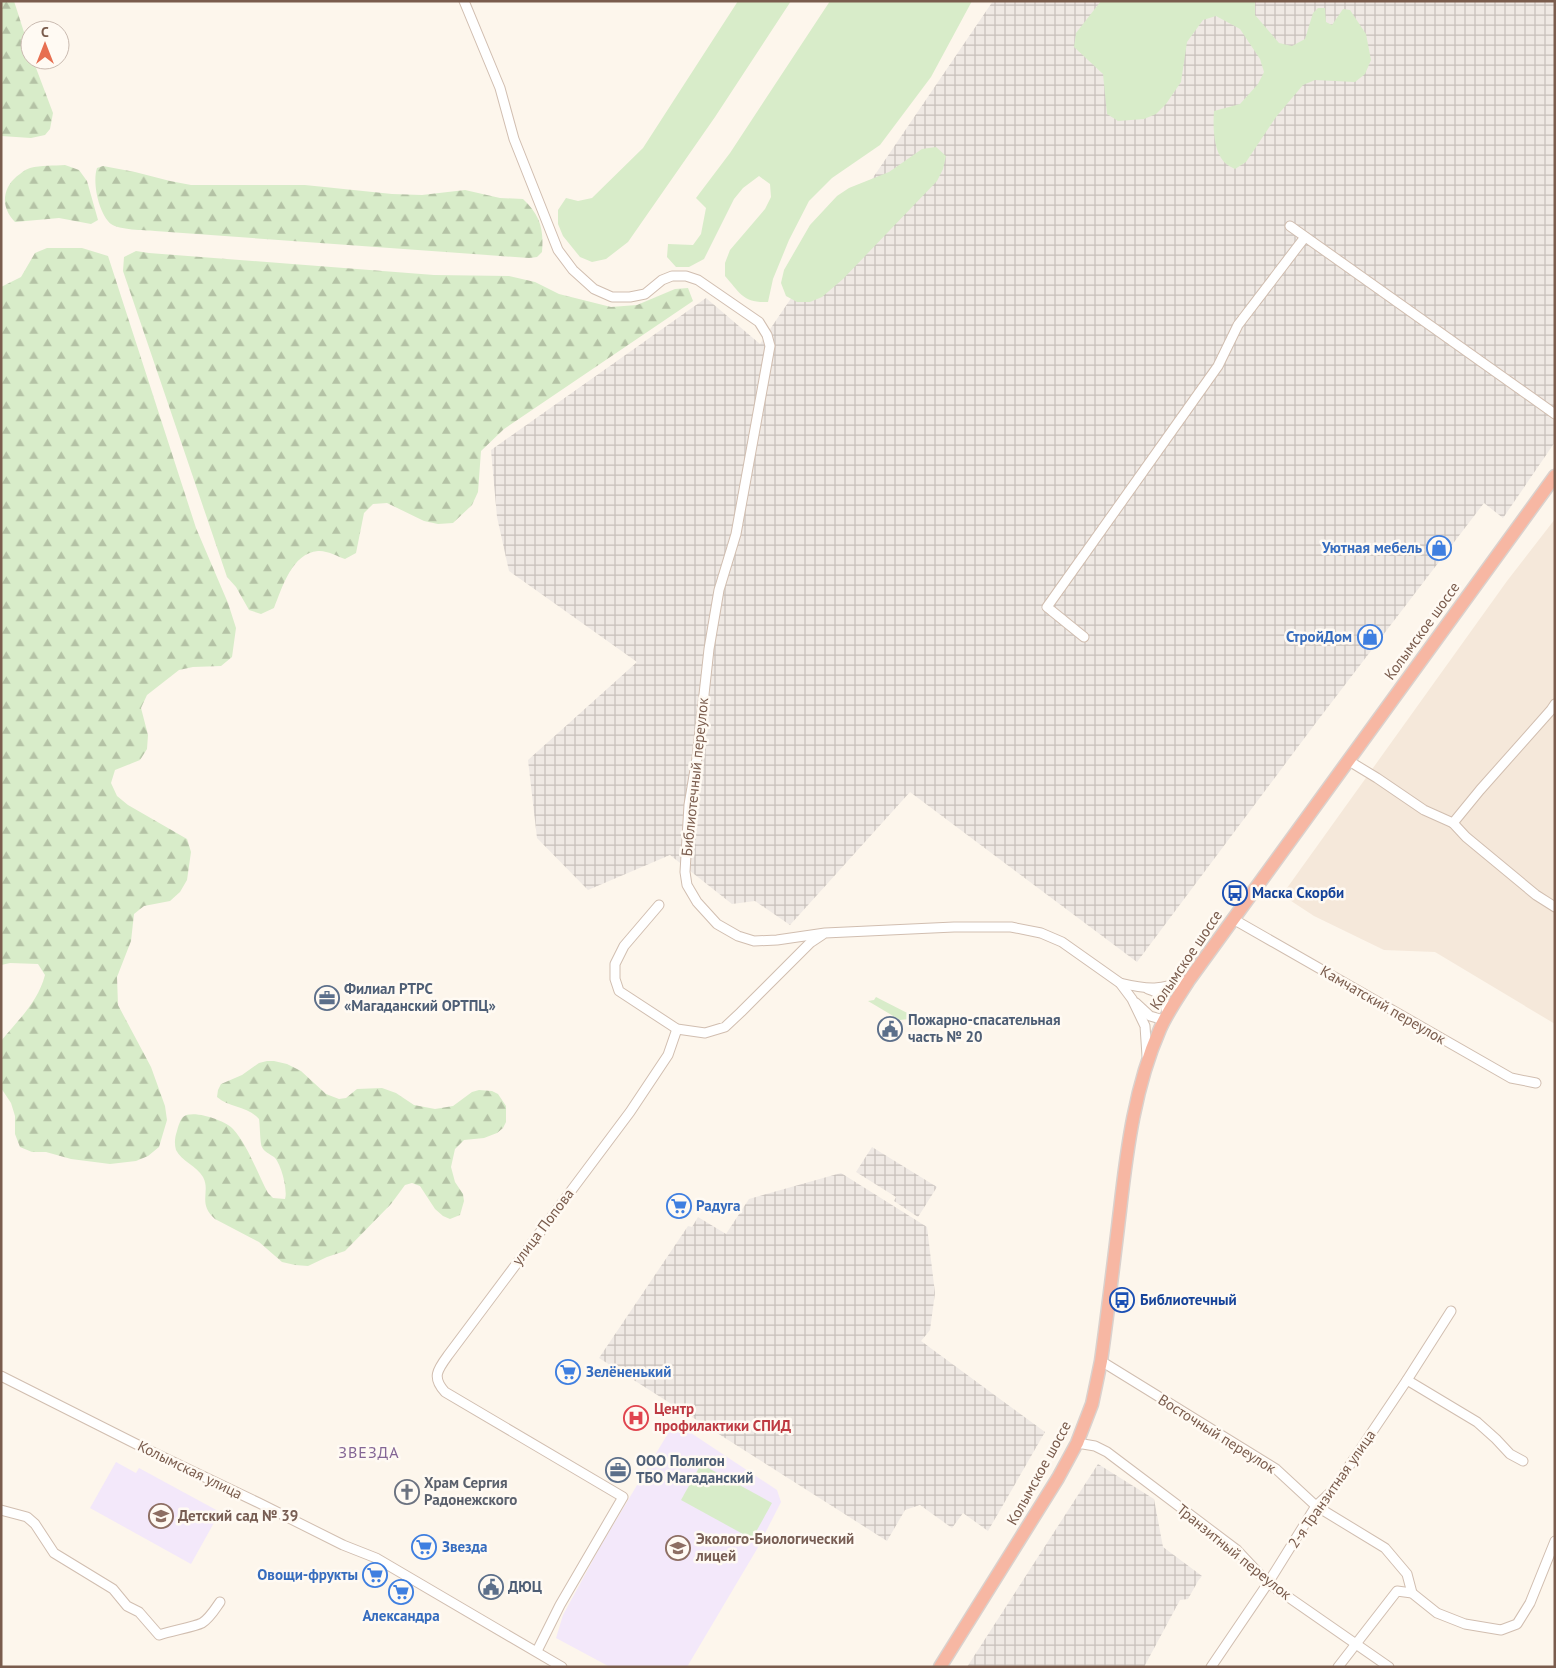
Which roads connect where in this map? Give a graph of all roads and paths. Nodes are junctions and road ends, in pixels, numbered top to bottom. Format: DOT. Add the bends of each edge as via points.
graph roads {
  1 [pos="464,1"];
  2 [pos="1290,226"];
  3 [pos="1305,237"];
  4 [pos="1555,414"];
  5 [pos="1555,476"];
  6 [pos="1084,637"];
  7 [pos="1555,704"];
  8 [pos="1348,761"];
  9 [pos="1453,823"];
  10 [pos="659,906"];
  11 [pos="1555,907"];
  12 [pos="1233,919"];
  13 [pos="825,933"];
  14 [pos="1189,980"];
  15 [pos="1120,983"];
  16 [pos="1143,988"];
  17 [pos="1132,1000"];
  18 [pos="1166,1017"];
  19 [pos="676,1029"];
  20 [pos="1148,1062"];
  21 [pos="1536,1083"];
  22 [pos="1451,1311"];
  23 [pos="1101,1361"];
  24 [pos="1,1376"];
  25 [pos="1408,1380"];
  26 [pos="1077,1443"];
  27 [pos="1522,1461"];
  28 [pos="1316,1506"];
  29 [pos="1,1510"];
  30 [pos="1555,1541"];
  31 [pos="1268,1583"];
  32 [pos="1412,1593"];
  33 [pos="220,1602"];
  34 [pos="1355,1643"];
  35 [pos="537,1651"];
  36 [pos="562,1667"];
  37 [pos="940,1667"];
  38 [pos="1211,1667"];
  39 [pos="1338,1667"];
  40 [pos="1389,1667"];
  1 -- 13 [label="street, Библиотечный переулок" via="500,88 514,139 558,250 573,270 594,289 612,297 645,294 672,276 698,280 758,322 767,335 770,346 736,534 719,590 688,806 685,872 687,885 696,902 717,924 738,936 777,940"];
  2 -- 3 [label="street"];
  3 -- 4 [label="street"];
  3 -- 6 [label="street" via="1238,326 1218,366 1047,607"];
  5 -- 8 [label="highway, Колымское шоссе"];
  7 -- 9 [label="street"];
  8 -- 9 [label="street" via="1424,810"];
  8 -- 12 [label="highway, Колымское шоссе"];
  9 -- 11 [label="street" via="1480,849"];
  10 -- 19 [label="street" via="624,946 615,964 614,978 619,991"];
  12 -- 14 [label="highway, Колымское шоссе"];
  12 -- 21 [label="street, Камчатский переулок" via="1511,1078"];
  13 -- 15 [label="street, Библиотечный переулок" via="993,926 1027,929 1062,942"];
  13 -- 19 [label="street" via="810,943 725,1027 705,1032"];
  14 -- 16 [label="street, Библиотечный переулок" via="1169,987"];
  14 -- 18 [label="highway, Колымское шоссе"];
  15 -- 16 [label="street, Библиотечный переулок"];
  15 -- 17 [label="street, Библиотечный переулок"];
  16 -- 18 [label="street" via="1158,992 1165,1001"];
  17 -- 18 [label="street" via="1150,1016"];
  17 -- 20 [label="street, Библиотечный переулок" via="1145,1026"];
  18 -- 20 [label="highway, Колымское шоссе"];
  19 -- 35 [label="street, улица Попова" via="668,1055 637,1101 437,1373 438,1384 445,1392 623,1497"];
  20 -- 23 [label="highway, Колымское шоссе" via="1128,1149"];
  22 -- 25 [label="street, 2-я Транзитная улица"];
  23 -- 26 [label="highway, Колымское шоссе" via="1092,1404"];
  23 -- 28 [label="street, Восточный переулок" via="1276,1470"];
  24 -- 35 [label="street, Колымская улица" via="343,1545 376,1558"];
  25 -- 27 [label="street" via="1477,1422 1510,1454"];
  25 -- 28 [label="street, 2-я Транзитная улица" via="1333,1490"];
  26 -- 31 [label="street, Транзитный переулок" via="1107,1452 1237,1550"];
  26 -- 37 [label="highway, Колымское шоссе"];
  28 -- 31 [label="street, 2-я Транзитная улица"];
  28 -- 32 [label="street, Восточный переулок" via="1385,1548 1407,1574"];
  29 -- 33 [label="street" via="27,1517 54,1553 113,1589 127,1606 139,1612 160,1634 200,1624"];
  30 -- 32 [label="street" via="1530,1603 1517,1624 1501,1630 1465,1624 1437,1613"];
  31 -- 34 [label="street, Транзитный переулок"];
  31 -- 38 [label="street, 2-я Транзитная улица"];
  32 -- 34 [label="street" via="1397,1591"];
  34 -- 39 [label="street"];
  34 -- 40 [label="street, Транзитный переулок"];
  35 -- 36 [label="street, Колымская улица"];
}
